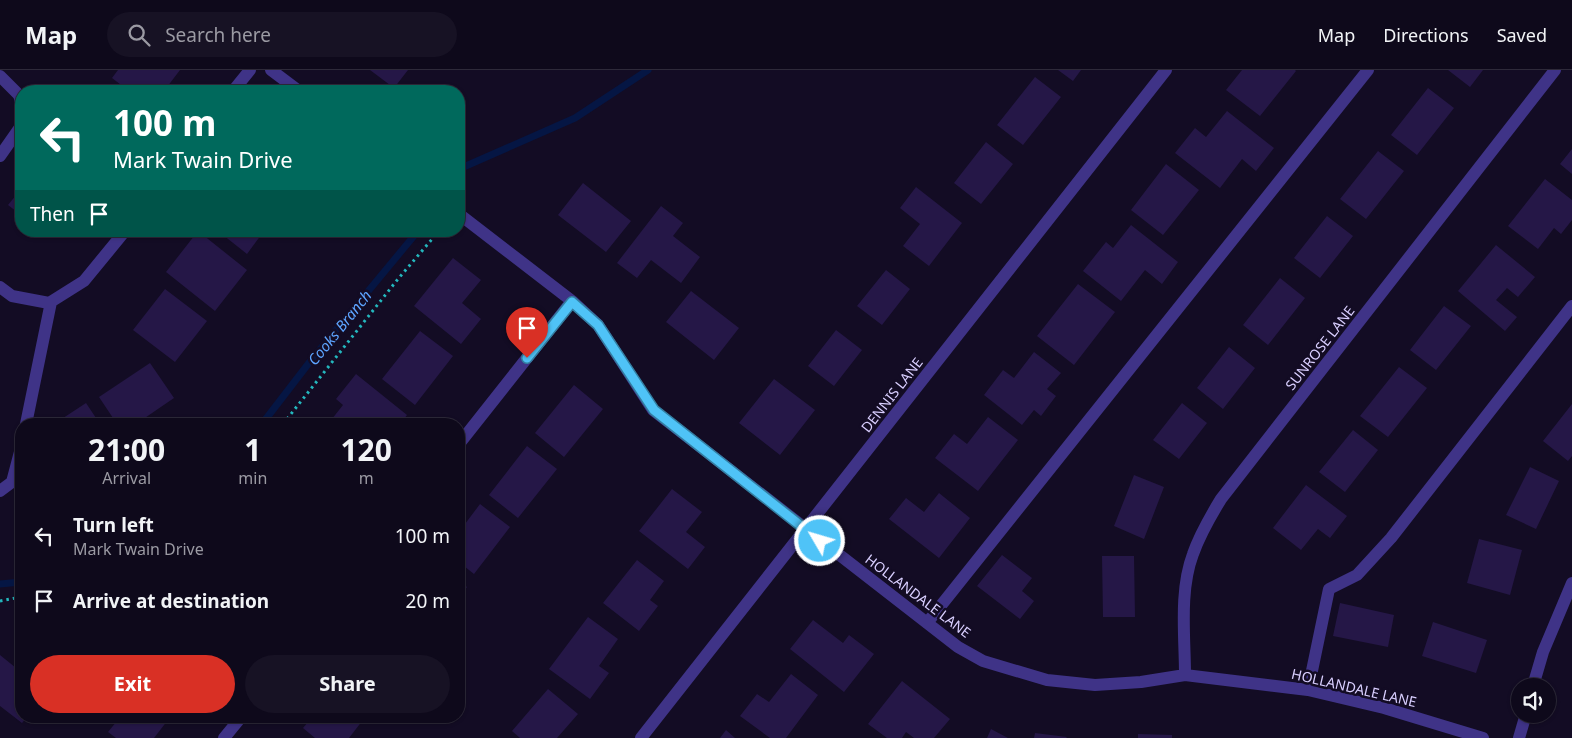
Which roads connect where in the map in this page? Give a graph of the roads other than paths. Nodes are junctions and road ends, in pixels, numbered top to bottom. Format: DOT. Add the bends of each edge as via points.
graph roads {
  1 [pos="250,70"];
  2 [pos="271,70"];
  3 [pos="1166,70"];
  4 [pos="1368,70"];
  5 [pos="1555,70"];
  6 [pos="0,76"];
  7 [pos="238,85"];
  8 [pos="291,85"];
  9 [pos="15,91"];
  10 [pos="15,135"];
  11 [pos="0,156"];
  12 [pos="465,219"];
  13 [pos="120,237"];
  14 [pos="0,287"];
  15 [pos="51,302"];
  16 [pos="572,302"];
  17 [pos="1572,306"];
  18 [pos="27,418"];
  19 [pos="465,436"];
  20 [pos="15,471"];
  21 [pos="0,491"];
  22 [pos="805,529"];
  23 [pos="1572,583"];
  24 [pos="926,623"];
  25 [pos="1185,675"];
  26 [pos="1536,678"];
  27 [pos="1308,690"];
  28 [pos="236,723"];
  29 [pos="1524,723"];
  30 [pos="224,738"];
  31 [pos="641,738"];
  32 [pos="1483,738"];
  33 [pos="1520,738"];
  1 -- 7 [label="street"];
  2 -- 8 [label="street"];
  3 -- 22 [label="street, DENNIS LANE"];
  4 -- 24 [label="street"];
  5 -- 25 [label="street, SUNROSE LANE" via="1221,500 1203,528 1192,556 1186,591"];
  6 -- 9 [label="street"];
  10 -- 11 [label="street"];
  12 -- 16 [label="street, HOLLANDALE LANE"];
  13 -- 15 [label="street" via="84,281"];
  14 -- 15 [label="street" via="12,296"];
  15 -- 18 [label="street"];
  16 -- 19 [label="street"];
  16 -- 22 [label="street, HOLLANDALE LANE" via="598,325 654,410"];
  17 -- 27 [label="street" via="1391,538 1357,575 1329,589"];
  20 -- 21 [label="street" via="12,482"];
  22 -- 24 [label="street, HOLLANDALE LANE"];
  22 -- 31 [label="street, DENNIS LANE"];
  23 -- 26 [label="street" via="1543,652"];
  24 -- 25 [label="street, HOLLANDALE LANE" via="983,662 1047,680 1095,685"];
  25 -- 27 [label="street, HOLLANDALE LANE"];
  27 -- 32 [label="street, HOLLANDALE LANE" via="1384,708"];
  28 -- 30 [label="street"];
  29 -- 33 [label="street"];
}
